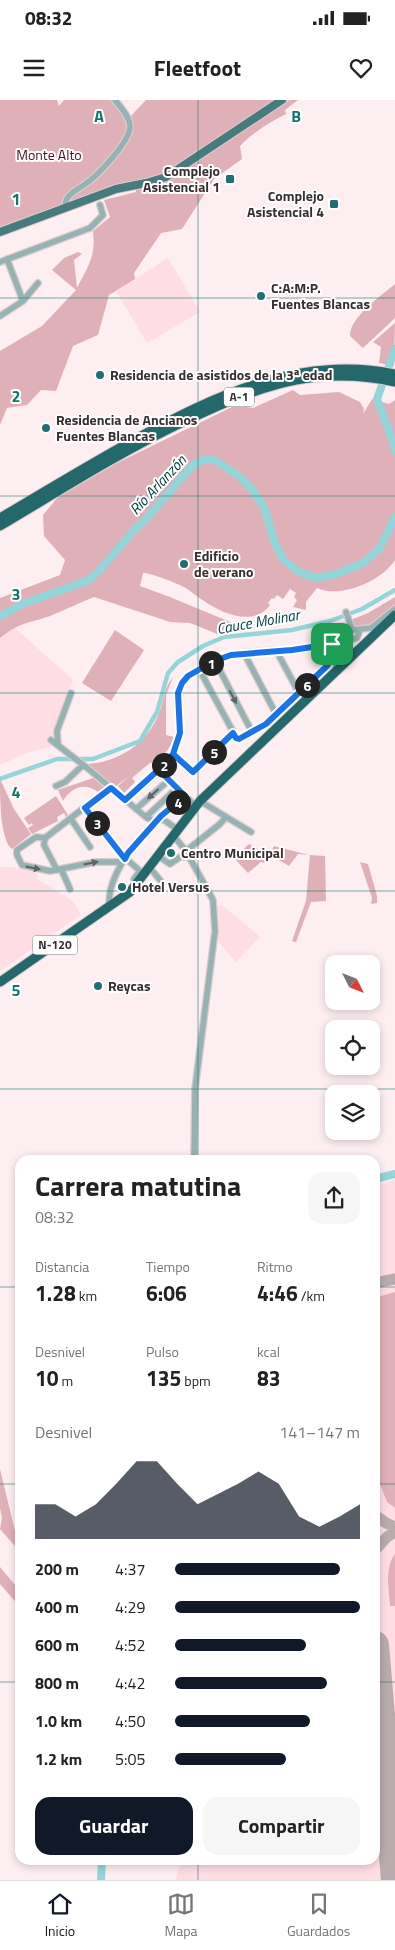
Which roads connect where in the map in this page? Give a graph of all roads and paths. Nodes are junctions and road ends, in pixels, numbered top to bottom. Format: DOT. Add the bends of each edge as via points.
graph roads {
  1 [pos="115,100"];
  2 [pos="282,100"];
  3 [pos="100,205"];
  4 [pos="66,206"];
  5 [pos="0,232"];
  6 [pos="7,259"];
  7 [pos="0,262"];
  8 [pos="38,283"];
  9 [pos="23,301"];
  10 [pos="0,316"];
  11 [pos="355,373"];
  12 [pos="395,373"];
  13 [pos="395,383"];
  14 [pos="0,518"];
  15 [pos="0,526"];
  16 [pos="395,609"];
  17 [pos="347,615"];
  18 [pos="395,616"];
  19 [pos="384,626"];
  20 [pos="355,629"];
  21 [pos="355,640"];
  22 [pos="342,641"];
  23 [pos="330,646"];
  24 [pos="277,652"];
  25 [pos="244,653"];
  26 [pos="214,661"];
  27 [pos="199,669"];
  28 [pos="71,693"];
  29 [pos="299,693"];
  30 [pos="294,710"];
  31 [pos="276,714"];
  32 [pos="252,732"];
  33 [pos="269,735"];
  34 [pos="235,736"];
  35 [pos="51,740"];
  36 [pos="58,745"];
  37 [pos="173,754"];
  38 [pos="81,763"];
  39 [pos="159,770"];
  40 [pos="169,780"];
  41 [pos="56,786"];
  42 [pos="111,788"];
  43 [pos="177,788"];
  44 [pos="185,796"];
  45 [pos="125,800"];
  46 [pos="198,803"];
  47 [pos="85,808"];
  48 [pos="136,809"];
  49 [pos="146,817"];
  50 [pos="225,818"];
  51 [pos="70,819"];
  52 [pos="158,820"];
  53 [pos="175,832"];
  54 [pos="251,832"];
  55 [pos="45,838"];
  56 [pos="90,847"];
  57 [pos="187,853"];
  58 [pos="158,856"];
  59 [pos="125,859"];
  60 [pos="150,868"];
  61 [pos="59,870"];
  62 [pos="134,879"];
  63 [pos="160,880"];
  64 [pos="70,889"];
  65 [pos="109,908"];
  66 [pos="0,982"];
  67 [pos="194,1155"];
  1 -- 4 [label="street" via="129,120 128,133 95,177 70,194"];
  2 -- 4 [label="main road" via="166,177 116,188"];
  3 -- 6 [label="street" via="103,215 90,228"];
  4 -- 5 [label="main road"];
  6 -- 7 [label="street"];
  6 -- 9 [label="street"];
  8 -- 9 [label="street"];
  9 -- 10 [label="street"];
  11 -- 12 [label="highway, A-1"];
  11 -- 13 [label="highway, A-1"];
  11 -- 14 [label="highway, A-1" via="330,367 274,378 222,396 119,449"];
  11 -- 15 [label="highway, A-1" via="289,382 230,400 136,446"];
  16 -- 20 [label="street" via="375,626"];
  16 -- 21 [label="highway, N-120"];
  17 -- 20 [label="street"];
  18 -- 19 [label="highway, N-120"];
  19 -- 21 [label="street" via="366,641"];
  19 -- 30 [label="highway, N-120"];
  20 -- 21 [label="street" via="358,636"];
  21 -- 22 [label="street"];
  21 -- 30 [label="highway, N-120"];
  22 -- 23 [label="street"];
  22 -- 33 [label="street" via="346,651 343,657"];
  23 -- 24 [label="street"];
  23 -- 29 [label="street" via="329,664"];
  24 -- 25 [label="street"];
  24 -- 29 [label="street"];
  25 -- 26 [label="street"];
  25 -- 31 [label="street"];
  26 -- 27 [label="street"];
  26 -- 32 [label="street, one-way"];
  27 -- 34 [label="street"];
  27 -- 37 [label="street" via="188,676 178,690 180,733"];
  28 -- 36 [label="street" via="57,731"];
  29 -- 31 [label="street"];
  30 -- 33 [label="highway, N-120"];
  31 -- 32 [label="street"];
  32 -- 34 [label="street"];
  33 -- 46 [label="highway, N-120"];
  34 -- 37 [label="street" via="193,772"];
  35 -- 36 [label="street"];
  36 -- 38 [label="street"];
  37 -- 39 [label="street"];
  38 -- 41 [label="street" via="65,782"];
  38 -- 42 [label="street"];
  39 -- 40 [label="street"];
  39 -- 45 [label="street"];
  40 -- 43 [label="street"];
  40 -- 48 [label="street, one-way"];
  42 -- 45 [label="street"];
  42 -- 47 [label="street"];
  43 -- 44 [label="street"];
  43 -- 49 [label="street"];
  44 -- 46 [label="street"];
  44 -- 52 [label="street"];
  45 -- 48 [label="street"];
  46 -- 50 [label="street"];
  46 -- 53 [label="highway, N-120"];
  47 -- 51 [label="street"];
  47 -- 59 [label="street"];
  48 -- 49 [label="street"];
  49 -- 52 [label="street"];
  50 -- 54 [label="street"];
  50 -- 57 [label="street"];
  51 -- 55 [label="street"];
  51 -- 56 [label="street"];
  52 -- 53 [label="street" via="164,820"];
  52 -- 59 [label="street"];
  53 -- 57 [label="street"];
  53 -- 58 [label="highway, N-120"];
  55 -- 61 [label="street" via="44,845"];
  55 -- 61 [label="street, one-way" via="34,838 17,850 17,855 22,865"];
  57 -- 58 [label="street" via="170,864"];
  57 -- 67 [label="street" via="213,900 215,931 195,1089"];
  58 -- 60 [label="highway, N-120"];
  61 -- 59 [label="street, one-way"];
  59 -- 62 [label="street" via="140,871"];
  59 -- 65 [label="street" via="112,886"];
  60 -- 63 [label="street"];
  60 -- 65 [label="highway, N-120" via="129,893"];
  61 -- 64 [label="street"];
  65 -- 66 [label="highway, N-120"];
}
